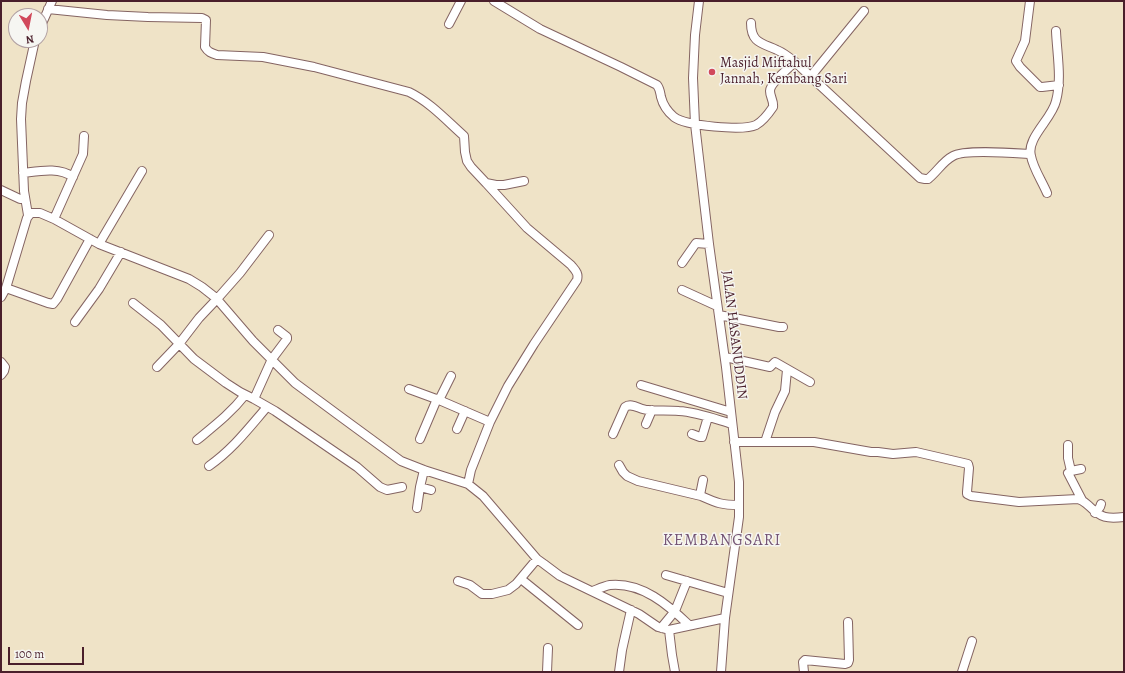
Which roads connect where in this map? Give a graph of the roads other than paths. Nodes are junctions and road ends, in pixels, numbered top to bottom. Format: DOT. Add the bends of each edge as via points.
graph roads {
  1 [pos="52,1"];
  2 [pos="461,1"];
  3 [pos="494,1"];
  4 [pos="699,1"];
  5 [pos="1030,1"];
  6 [pos="48,9"];
  7 [pos="864,11"];
  8 [pos="751,23"];
  9 [pos="449,24"];
  10 [pos="1056,31"];
  11 [pos="34,48"];
  12 [pos="795,62"];
  13 [pos="811,76"];
  14 [pos="1058,85"];
  15 [pos="695,124"];
  16 [pos="84,136"];
  17 [pos="1030,154"];
  18 [pos="142,171"];
  19 [pos="23,173"];
  20 [pos="73,177"];
  21 [pos="524,181"];
  22 [pos="486,183"];
  23 [pos="1,190"];
  24 [pos="1047,193"];
  25 [pos="25,199"];
  26 [pos="28,215"];
  27 [pos="54,219"];
  28 [pos="269,235"];
  29 [pos="90,239"];
  30 [pos="709,242"];
  31 [pos="99,244"];
  32 [pos="121,252"];
  33 [pos="682,263"];
  34 [pos="6,288"];
  35 [pos="682,290"];
  36 [pos="1,297"];
  37 [pos="217,300"];
  38 [pos="133,303"];
  39 [pos="718,306"];
  40 [pos="719,315"];
  41 [pos="75,322"];
  42 [pos="783,327"];
  43 [pos="278,330"];
  44 [pos="179,344"];
  45 [pos="725,356"];
  46 [pos="272,359"];
  47 [pos="1,362"];
  48 [pos="157,366"];
  49 [pos="787,370"];
  50 [pos="1,375"];
  51 [pos="451,376"];
  52 [pos="810,382"];
  53 [pos="641,385"];
  54 [pos="409,389"];
  55 [pos="245,395"];
  56 [pos="254,399"];
  57 [pos="438,399"];
  58 [pos="268,407"];
  59 [pos="652,410"];
  60 [pos="465,411"];
  61 [pos="731,412"];
  62 [pos="708,417"];
  63 [pos="490,422"];
  64 [pos="646,424"];
  65 [pos="732,424"];
  66 [pos="457,429"];
  67 [pos="613,434"];
  68 [pos="692,434"];
  69 [pos="420,439"];
  70 [pos="196,440"];
  71 [pos="734,442"];
  72 [pos="765,442"];
  73 [pos="1068,445"];
  74 [pos="619,465"];
  75 [pos="209,466"];
  76 [pos="1081,469"];
  77 [pos="424,470"];
  78 [pos="1071,471"];
  79 [pos="703,480"];
  80 [pos="468,484"];
  81 [pos="402,487"];
  82 [pos="420,487"];
  83 [pos="431,490"];
  84 [pos="700,495"];
  85 [pos="1082,500"];
  86 [pos="1100,504"];
  87 [pos="739,506"];
  88 [pos="417,508"];
  89 [pos="1095,513"];
  90 [pos="1124,517"];
  91 [pos="537,559"];
  92 [pos="666,575"];
  93 [pos="520,579"];
  94 [pos="458,581"];
  95 [pos="688,581"];
  96 [pos="593,591"];
  97 [pos="728,593"];
  98 [pos="631,610"];
  99 [pos="675,611"];
  100 [pos="725,618"];
  101 [pos="848,622"];
  102 [pos="578,625"];
  103 [pos="689,625"];
  104 [pos="665,629"];
  105 [pos="972,641"];
  106 [pos="548,648"];
  107 [pos="547,672"];
  108 [pos="619,672"];
  109 [pos="675,672"];
  110 [pos="721,672"];
  111 [pos="804,672"];
  112 [pos="962,672"];
  1 -- 6 [label="street"];
  2 -- 9 [label="street"];
  3 -- 15 [label="street" via="540,29 657,85 664,105 671,114 680,120"];
  4 -- 15 [label="street, JALAN HASANUDDIN" via="692,78"];
  5 -- 14 [label="street" via="1025,41 1016,60 1040,87"];
  6 -- 22 [label="street" via="141,17 202,18 206,20 204,47 210,53 263,57 314,67 409,92 428,104 464,136 467,160"];
  7 -- 13 [label="street"];
  8 -- 12 [label="street" via="753,36 759,43 781,52"];
  10 -- 14 [label="street"];
  11 -- 19 [label="street" via="22,104"];
  12 -- 13 [label="street"];
  12 -- 15 [label="street" via="771,87 773,107 757,125 724,127"];
  13 -- 17 [label="street" via="923,179 928,179 949,158 960,153"];
  14 -- 17 [label="street" via="1056,104 1032,141"];
  15 -- 30 [label="street, JALAN HASANUDDIN"];
  16 -- 20 [label="street" via="83,154"];
  17 -- 24 [label="street"];
  18 -- 31 [label="street"];
  19 -- 20 [label="street" via="53,171 67,173"];
  19 -- 25 [label="street"];
  20 -- 27 [label="street"];
  21 -- 22 [label="street" via="504,185"];
  22 -- 63 [label="street" via="527,228 575,270 578,277 508,386"];
  23 -- 25 [label="street"];
  25 -- 26 [label="street"];
  26 -- 27 [label="street" via="36,212"];
  26 -- 34 [label="street"];
  27 -- 29 [label="street"];
  28 -- 37 [label="street"];
  29 -- 31 [label="street"];
  29 -- 34 [label="street" via="53,304"];
  30 -- 33 [label="street" via="696,243"];
  30 -- 39 [label="street, JALAN HASANUDDIN"];
  31 -- 32 [label="street"];
  32 -- 37 [label="street" via="195,282"];
  32 -- 41 [label="street"];
  34 -- 36 [label="street"];
  35 -- 39 [label="street"];
  37 -- 44 [label="street"];
  37 -- 46 [label="street"];
  38 -- 44 [label="street" via="161,325"];
  39 -- 40 [label="street, JALAN HASANUDDIN"];
  40 -- 42 [label="street"];
  40 -- 45 [label="street, JALAN HASANUDDIN"];
  43 -- 46 [label="street" via="287,339"];
  44 -- 48 [label="street"];
  44 -- 55 [label="street" via="194,359"];
  45 -- 49 [label="street" via="770,367 775,362"];
  45 -- 61 [label="street, JALAN HASANUDDIN"];
  46 -- 56 [label="street"];
  46 -- 77 [label="street" via="295,383 396,458"];
  47 -- 50 [label="street" via="5,367"];
  49 -- 52 [label="street"];
  49 -- 72 [label="street" via="785,391"];
  51 -- 57 [label="street"];
  53 -- 61 [label="street"];
  54 -- 57 [label="street"];
  55 -- 56 [label="street"];
  55 -- 70 [label="street" via="222,420"];
  56 -- 58 [label="street"];
  57 -- 60 [label="street"];
  57 -- 69 [label="street"];
  58 -- 75 [label="street" via="237,443"];
  58 -- 81 [label="street" via="357,467 380,487 387,490"];
  59 -- 62 [label="street" via="681,411"];
  59 -- 64 [label="street"];
  59 -- 67 [label="street" via="627,405"];
  60 -- 63 [label="street"];
  60 -- 66 [label="street"];
  61 -- 65 [label="street, JALAN HASANUDDIN"];
  62 -- 65 [label="street"];
  62 -- 68 [label="street" via="702,437"];
  63 -- 80 [label="street" via="470,470"];
  65 -- 71 [label="street, JALAN HASANUDDIN"];
  71 -- 72 [label="street"];
  71 -- 87 [label="street, JALAN HASANUDDIN" via="740,482"];
  72 -- 85 [label="street" via="814,442 893,454 916,452 968,464 967,494 971,496 1019,502"];
  73 -- 78 [label="street"];
  74 -- 84 [label="street" via="627,476 638,481"];
  76 -- 78 [label="street"];
  77 -- 80 [label="street"];
  77 -- 82 [label="street"];
  78 -- 85 [label="street" via="1068,473"];
  79 -- 84 [label="street"];
  80 -- 91 [label="street" via="483,496"];
  82 -- 83 [label="street"];
  82 -- 88 [label="street"];
  84 -- 87 [label="street" via="721,505"];
  85 -- 89 [label="street"];
  86 -- 89 [label="street"];
  87 -- 97 [label="street, JALAN HASANUDDIN"];
  89 -- 90 [label="street" via="1105,517"];
  91 -- 93 [label="street"];
  91 -- 96 [label="street" via="560,576"];
  92 -- 95 [label="street"];
  93 -- 94 [label="street" via="511,588 492,594 482,594 470,585"];
  93 -- 102 [label="street"];
  95 -- 97 [label="street"];
  95 -- 99 [label="street"];
  96 -- 98 [label="street"];
  96 -- 99 [label="street" via="609,585 623,585 656,597"];
  97 -- 100 [label="street, JALAN HASANUDDIN"];
  98 -- 104 [label="street"];
  98 -- 108 [label="street"];
  99 -- 103 [label="street"];
  99 -- 104 [label="street"];
  100 -- 103 [label="street"];
  100 -- 110 [label="street, JALAN HASANUDDIN"];
  101 -- 111 [label="street" via="848,663 805,660"];
  103 -- 104 [label="street"];
  104 -- 109 [label="street"];
  105 -- 112 [label="street"];
  106 -- 107 [label="street"];
}
